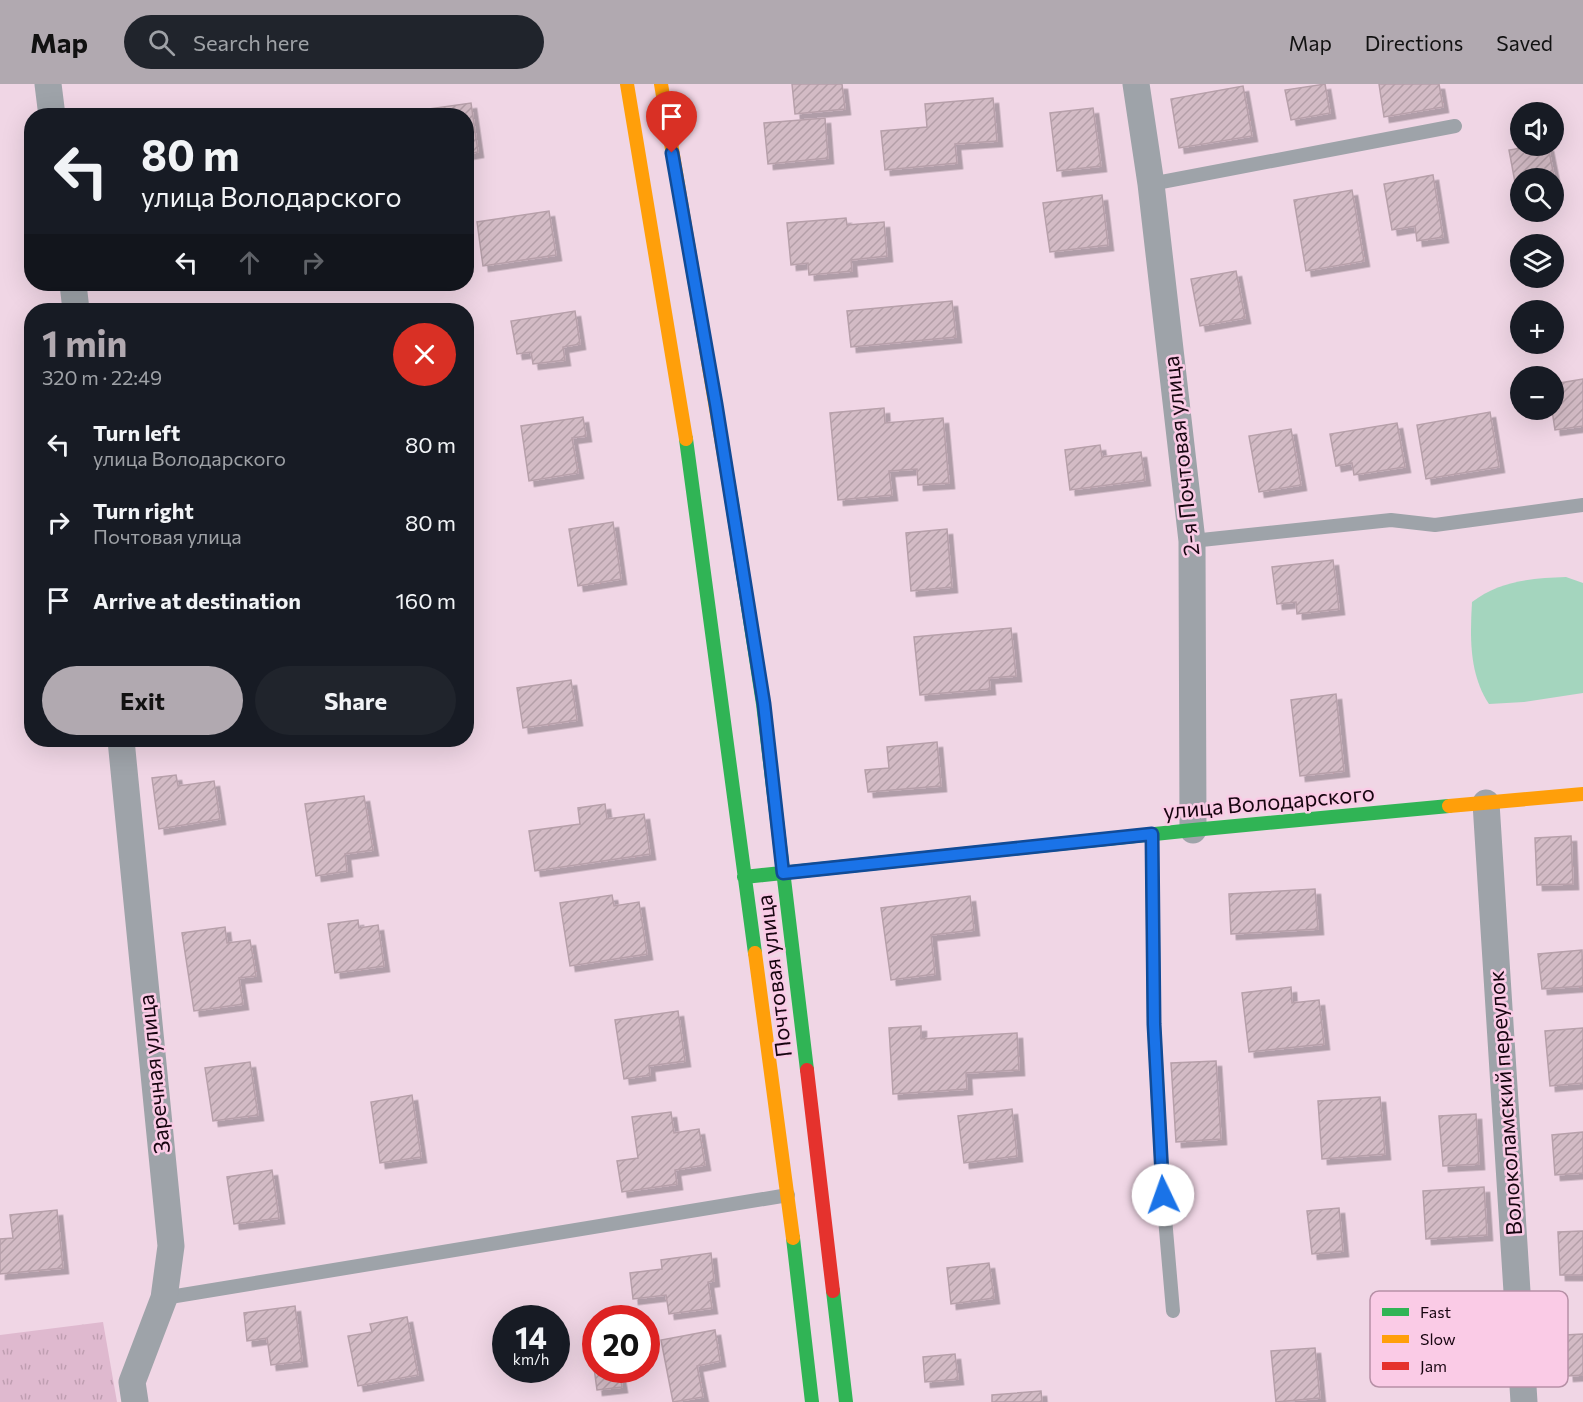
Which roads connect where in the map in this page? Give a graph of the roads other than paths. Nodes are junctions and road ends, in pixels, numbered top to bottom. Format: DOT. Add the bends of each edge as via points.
graph roads {
  1 [pos="48,84"];
  2 [pos="627,84"];
  3 [pos="661,84"];
  4 [pos="1136,84"];
  5 [pos="51,108"];
  6 [pos="1455,126"];
  7 [pos="1151,184"];
  8 [pos="1583,505"];
  9 [pos="1192,541"];
  10 [pos="122,747"];
  11 [pos="1583,794"];
  12 [pos="1486,803"];
  13 [pos="1193,830"];
  14 [pos="1152,834"];
  15 [pos="783,873"];
  16 [pos="744,877"];
  17 [pos="788,1195"];
  18 [pos="1517,1291"];
  19 [pos="164,1298"];
  20 [pos="1173,1311"];
  21 [pos="1523,1387"];
  22 [pos="135,1402"];
  23 [pos="812,1402"];
  24 [pos="846,1402"];
  25 [pos="1524,1402"];
  1 -- 5 [label="street"];
  2 -- 16 [label="main road, Почтовая улица" via="681,402"];
  3 -- 15 [label="main road, Почтовая улица" via="764,704"];
  4 -- 7 [label="street, 2-я Почтовая улица"];
  6 -- 7 [label="lane"];
  7 -- 9 [label="street, 2-я Почтовая улица"];
  8 -- 9 [label="lane" via="1435,525 1391,520"];
  9 -- 13 [label="street, 2-я Почтовая улица"];
  10 -- 19 [label="street, Заречная улица" via="171,1246"];
  11 -- 12 [label="main road, улица Володарского"];
  12 -- 13 [label="main road, улица Володарского"];
  12 -- 18 [label="street, Волоколамский переулок"];
  13 -- 14 [label="main road, улица Володарского"];
  14 -- 15 [label="main road, улица Володарского"];
  14 -- 20 [label="lane" via="1154,1024"];
  15 -- 16 [label="main road, улица Володарского"];
  15 -- 24 [label="main road, Почтовая улица"];
  16 -- 17 [label="main road, Почтовая улица"];
  17 -- 19 [label="lane"];
  17 -- 23 [label="main road, Почтовая улица"];
  19 -- 22 [label="street, Заречная улица" via="132,1382"];
  21 -- 25 [label="street, Волоколамский переулок"];
}
